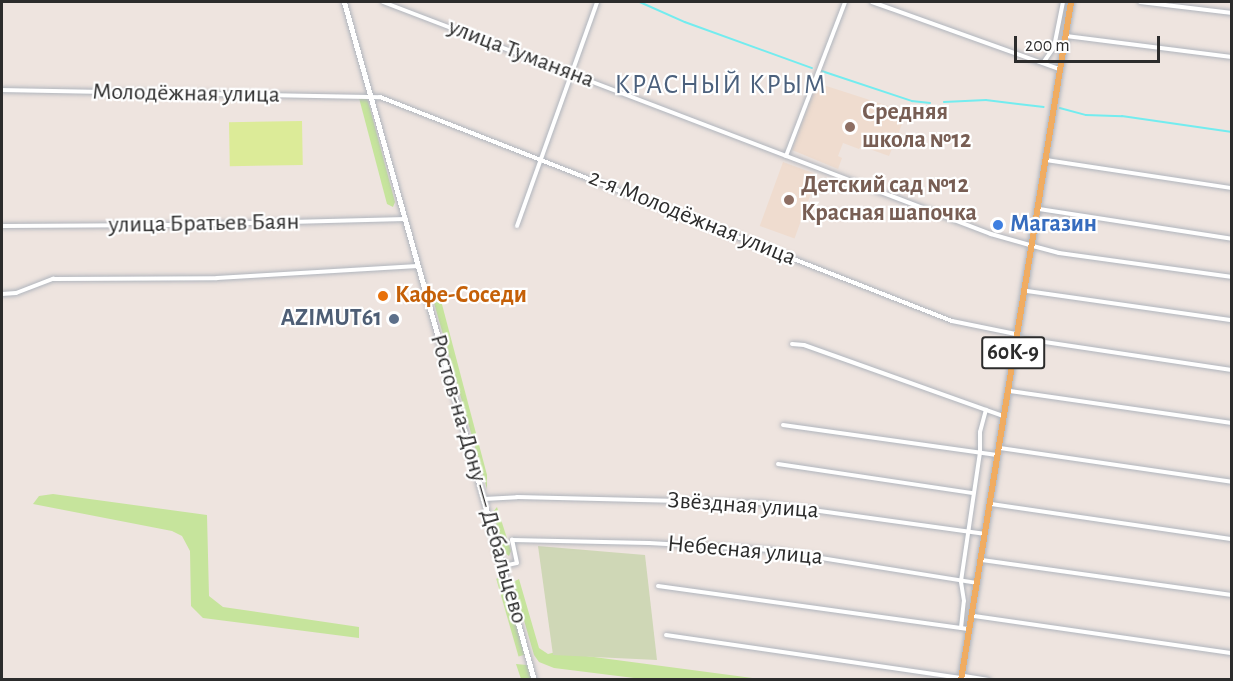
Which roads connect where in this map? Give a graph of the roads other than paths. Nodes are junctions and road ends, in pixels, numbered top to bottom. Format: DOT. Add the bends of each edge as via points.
graph roads {
  1 [pos="344,2"];
  2 [pos="383,2"];
  3 [pos="597,2"];
  4 [pos="845,2"];
  5 [pos="872,2"];
  6 [pos="1063,2"];
  7 [pos="1071,2"];
  8 [pos="1140,2"];
  9 [pos="1232,13"];
  10 [pos="1067,27"];
  11 [pos="1066,36"];
  12 [pos="1232,57"];
  13 [pos="1043,63"];
  14 [pos="1059,69"];
  15 [pos="571,73"];
  16 [pos="2,90"];
  17 [pos="371,95"];
  18 [pos="786,156"];
  19 [pos="541,158"];
  20 [pos="1046,160"];
  21 [pos="1232,188"];
  22 [pos="1039,208"];
  23 [pos="406,219"];
  24 [pos="2,226"];
  25 [pos="517,226"];
  26 [pos="1232,239"];
  27 [pos="1032,246"];
  28 [pos="418,266"];
  29 [pos="1232,277"];
  30 [pos="1027,291"];
  31 [pos="2,294"];
  32 [pos="1232,320"];
  33 [pos="1017,336"];
  34 [pos="792,344"];
  35 [pos="1232,370"];
  36 [pos="1010,391"];
  37 [pos="986,410"];
  38 [pos="1003,416"];
  39 [pos="1232,423"];
  40 [pos="783,424"];
  41 [pos="1000,448"];
  42 [pos="980,453"];
  43 [pos="997,455"];
  44 [pos="778,464"];
  45 [pos="1232,482"];
  46 [pos="973,493"];
  47 [pos="484,499"];
  48 [pos="991,504"];
  49 [pos="969,532"];
  50 [pos="984,534"];
  51 [pos="1232,539"];
  52 [pos="982,560"];
  53 [pos="503,566"];
  54 [pos="962,581"];
  55 [pos="976,583"];
  56 [pos="658,586"];
  57 [pos="1232,595"];
  58 [pos="974,616"];
  59 [pos="965,629"];
  60 [pos="666,635"];
  61 [pos="1232,653"];
  62 [pos="963,678"];
  63 [pos="534,680"];
  64 [pos="989,680"];
  1 -- 17 [label="street, Ростов-на-Дону — Дебальцево"];
  2 -- 15 [label="street, улица Туманяна"];
  3 -- 15 [label="street"];
  4 -- 18 [label="street"];
  5 -- 13 [label="street"];
  6 -- 13 [label="street" via="1054,47"];
  7 -- 10 [label="main road, 60К-9"];
  8 -- 9 [label="street"];
  10 -- 11 [label="main road, 60К-9"];
  10 -- 14 [label="main road, 60К-9"];
  11 -- 12 [label="street"];
  11 -- 20 [label="main road, 60К-9"];
  13 -- 14 [label="street"];
  14 -- 27 [label="main road, 60К-9"];
  15 -- 18 [label="street, улица Туманяна"];
  15 -- 19 [label="street"];
  16 -- 17 [label="street, Молодёжная улица"];
  17 -- 19 [label="street, 2-я Молодёжная улица"];
  17 -- 23 [label="street, Ростов-на-Дону — Дебальцево"];
  18 -- 27 [label="street, улица Туманяна"];
  19 -- 25 [label="street"];
  19 -- 33 [label="street, 2-я Молодёжная улица" via="952,321"];
  20 -- 21 [label="street"];
  20 -- 22 [label="main road, 60К-9"];
  22 -- 26 [label="street"];
  22 -- 27 [label="main road, 60К-9"];
  23 -- 24 [label="street, улица Братьев Баян"];
  23 -- 28 [label="street, Ростов-на-Дону — Дебальцево"];
  27 -- 29 [label="street, улица Туманяна"];
  27 -- 30 [label="main road, 60К-9"];
  27 -- 33 [label="main road, 60К-9"];
  28 -- 31 [label="street" via="216,278 46,281 16,293"];
  28 -- 47 [label="street, Ростов-на-Дону — Дебальцево"];
  30 -- 32 [label="street"];
  30 -- 33 [label="main road, 60К-9"];
  33 -- 35 [label="street, 2-я Молодёжная улица"];
  33 -- 36 [label="main road, 60К-9"];
  33 -- 38 [label="main road, 60К-9"];
  34 -- 37 [label="street"];
  36 -- 39 [label="street"];
  36 -- 41 [label="main road, 60К-9"];
  37 -- 38 [label="street"];
  37 -- 42 [label="street"];
  38 -- 43 [label="main road, 60К-9"];
  40 -- 42 [label="street"];
  41 -- 45 [label="street"];
  41 -- 48 [label="main road, 60К-9"];
  42 -- 43 [label="street"];
  42 -- 46 [label="street"];
  43 -- 50 [label="main road, 60К-9"];
  44 -- 46 [label="street"];
  46 -- 49 [label="street"];
  47 -- 49 [label="street, Звёздная улица" via="762,502"];
  47 -- 53 [label="street, Ростов-на-Дону — Дебальцево"];
  48 -- 51 [label="street"];
  48 -- 52 [label="main road, 60К-9"];
  49 -- 50 [label="street, Звёздная улица"];
  49 -- 54 [label="street"];
  50 -- 55 [label="main road, 60К-9"];
  52 -- 57 [label="street"];
  52 -- 58 [label="main road, 60К-9"];
  53 -- 54 [label="street, Небесная улица" via="517,563 512,540 649,543 761,549"];
  53 -- 63 [label="street, Ростов-на-Дону — Дебальцево"];
  54 -- 55 [label="street, Небесная улица"];
  54 -- 59 [label="street"];
  55 -- 59 [label="main road, 60К-9"];
  56 -- 59 [label="street"];
  58 -- 61 [label="street"];
  58 -- 62 [label="main road, 60К-9"];
  59 -- 62 [label="main road, 60К-9"];
  60 -- 62 [label="street"];
  62 -- 64 [label="street"];
}
